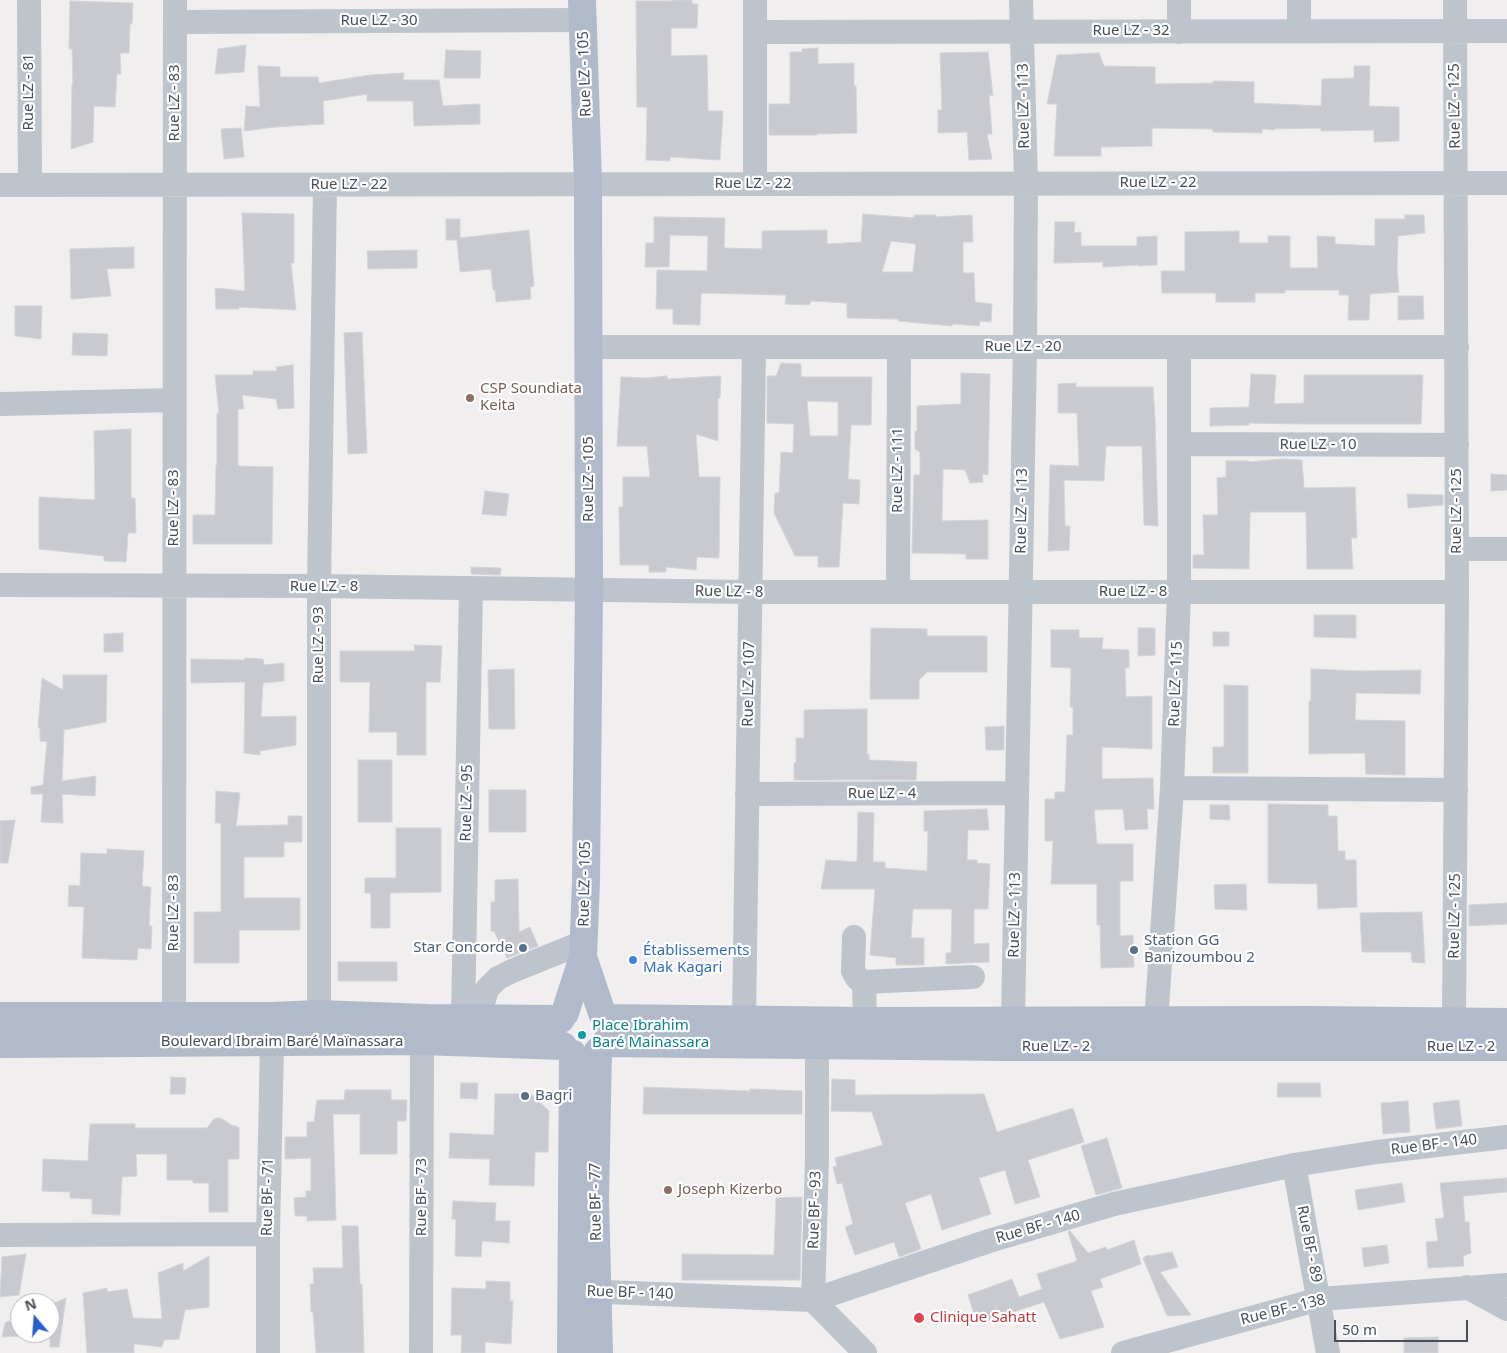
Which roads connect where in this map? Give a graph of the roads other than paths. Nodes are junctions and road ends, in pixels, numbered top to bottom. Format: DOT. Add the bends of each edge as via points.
graph roads {
  1 [pos="29,0"];
  2 [pos="755,0"];
  3 [pos="1021,0"];
  4 [pos="1179,0"];
  5 [pos="1299,0"];
  6 [pos="1455,0"];
  7 [pos="583,10"];
  8 [pos="175,11"];
  9 [pos="1023,31"];
  10 [pos="1299,31"];
  11 [pos="1455,31"];
  12 [pos="1507,31"];
  13 [pos="755,32"];
  14 [pos="1179,32"];
  15 [pos="588,183"];
  16 [pos="1026,183"];
  17 [pos="755,184"];
  18 [pos="1456,184"];
  19 [pos="1507,184"];
  20 [pos="0,185"];
  21 [pos="30,185"];
  22 [pos="175,185"];
  23 [pos="325,186"];
  24 [pos="588,347"];
  25 [pos="1025,347"];
  26 [pos="1179,347"];
  27 [pos="1457,347"];
  28 [pos="754,348"];
  29 [pos="898,348"];
  30 [pos="174,400"];
  31 [pos="0,404"];
  32 [pos="1179,444"];
  33 [pos="1457,445"];
  34 [pos="1457,549"];
  35 [pos="1507,549"];
  36 [pos="0,586"];
  37 [pos="319,586"];
  38 [pos="173,587"];
  39 [pos="471,588"];
  40 [pos="589,590"];
  41 [pos="750,592"];
  42 [pos="898,592"];
  43 [pos="1021,592"];
  44 [pos="1180,592"];
  45 [pos="1457,592"];
  46 [pos="1172,788"];
  47 [pos="1456,790"];
  48 [pos="1017,793"];
  49 [pos="747,794"];
  50 [pos="854,937"];
  51 [pos="584,949"];
  52 [pos="973,977"];
  53 [pos="864,982"];
  54 [pos="319,1014"];
  55 [pos="0,1016"];
  56 [pos="174,1016"];
  57 [pos="563,1016"];
  58 [pos="471,1018"];
  59 [pos="744,1020"];
  60 [pos="865,1021"];
  61 [pos="1013,1021"];
  62 [pos="1157,1021"];
  63 [pos="1454,1021"];
  64 [pos="1507,1022"];
  65 [pos="591,1037"];
  66 [pos="422,1041"];
  67 [pos="272,1042"];
  68 [pos="0,1044"];
  69 [pos="817,1045"];
  70 [pos="1507,1047"];
  71 [pos="1507,1137"];
  72 [pos="1294,1165"];
  73 [pos="268,1234"];
  74 [pos="0,1235"];
  75 [pos="1507,1285"];
  76 [pos="1467,1287"];
  77 [pos="571,1290"];
  78 [pos="598,1291"];
  79 [pos="1320,1298"];
  80 [pos="813,1300"];
  81 [pos="1507,1309"];
  82 [pos="268,1353"];
  83 [pos="421,1353"];
  84 [pos="571,1353"];
  85 [pos="598,1353"];
  86 [pos="865,1353"];
  87 [pos="1123,1353"];
  88 [pos="1328,1353"];
  1 -- 21 [label="street, Rue LZ - 81"];
  2 -- 13 [label="street"];
  3 -- 9 [label="street, Rue LZ - 113"];
  4 -- 14 [label="street"];
  5 -- 10 [label="street"];
  6 -- 11 [label="street, Rue LZ - 125"];
  7 -- 8 [label="street, Rue LZ - 30"];
  7 -- 15 [label="main road, Rue LZ - 105"];
  8 -- 22 [label="street, Rue LZ - 83"];
  9 -- 13 [label="street, Rue LZ - 32"];
  9 -- 14 [label="street, Rue LZ - 32"];
  9 -- 16 [label="street, Rue LZ - 113"];
  10 -- 11 [label="street, Rue LZ - 32"];
  10 -- 14 [label="street, Rue LZ - 32"];
  11 -- 12 [label="street, Rue LZ - 32"];
  11 -- 18 [label="street, Rue LZ - 125"];
  13 -- 17 [label="street"];
  15 -- 17 [label="street, Rue LZ - 22"];
  15 -- 23 [label="street, Rue LZ - 22"];
  15 -- 24 [label="main road, Rue LZ - 105"];
  16 -- 17 [label="street, Rue LZ - 22"];
  16 -- 18 [label="street, Rue LZ - 22"];
  16 -- 25 [label="street, Rue LZ - 113"];
  18 -- 19 [label="street, Rue LZ - 22"];
  18 -- 27 [label="street, Rue LZ - 125"];
  20 -- 21 [label="street, Rue LZ - 22"];
  21 -- 22 [label="street, Rue LZ - 22"];
  22 -- 23 [label="street, Rue LZ - 22"];
  22 -- 30 [label="street, Rue LZ - 83"];
  23 -- 37 [label="street, Rue LZ - 93"];
  24 -- 28 [label="street, Rue LZ - 20"];
  24 -- 40 [label="main road, Rue LZ - 105"];
  25 -- 26 [label="street, Rue LZ - 20"];
  25 -- 29 [label="street, Rue LZ - 20"];
  25 -- 43 [label="street, Rue LZ - 113"];
  26 -- 27 [label="street, Rue LZ - 20"];
  26 -- 32 [label="street, Rue LZ - 115"];
  27 -- 33 [label="street, Rue LZ - 125"];
  28 -- 29 [label="street, Rue LZ - 20"];
  28 -- 41 [label="street, Rue LZ - 107"];
  29 -- 42 [label="street, Rue LZ - 111"];
  30 -- 31 [label="street"];
  30 -- 38 [label="street, Rue LZ - 83"];
  32 -- 33 [label="street, Rue LZ - 10"];
  32 -- 44 [label="street, Rue LZ - 115"];
  33 -- 34 [label="street, Rue LZ - 125"];
  34 -- 35 [label="street"];
  34 -- 45 [label="street, Rue LZ - 125"];
  36 -- 38 [label="street, Rue LZ - 8"];
  37 -- 38 [label="street, Rue LZ - 8"];
  37 -- 39 [label="street, Rue LZ - 8"];
  37 -- 54 [label="street, Rue LZ - 93"];
  38 -- 56 [label="street, Rue LZ - 83"];
  39 -- 40 [label="street, Rue LZ - 8"];
  39 -- 58 [label="street, Rue LZ - 95"];
  40 -- 41 [label="street, Rue LZ - 8"];
  40 -- 51 [label="main road, Rue LZ - 105"];
  41 -- 42 [label="street, Rue LZ - 8"];
  41 -- 49 [label="street, Rue LZ - 107"];
  42 -- 43 [label="street, Rue LZ - 8"];
  43 -- 44 [label="street, Rue LZ - 8"];
  43 -- 48 [label="street, Rue LZ - 113"];
  44 -- 45 [label="street, Rue LZ - 8"];
  44 -- 46 [label="street, Rue LZ - 115"];
  45 -- 47 [label="street, Rue LZ - 125"];
  46 -- 47 [label="street"];
  46 -- 62 [label="street, Rue LZ - 115"];
  47 -- 63 [label="street, Rue LZ - 125"];
  48 -- 49 [label="street, Rue LZ - 4"];
  48 -- 61 [label="street, Rue LZ - 113"];
  49 -- 59 [label="street, Rue LZ - 107"];
  50 -- 53 [label="street" via="853,970"];
  51 -- 57 [label="main road, Rue LZ - 105"];
  51 -- 58 [label="street" via="498,978 487,989"];
  51 -- 65 [label="main road, Rue LZ - 105"];
  52 -- 53 [label="street"];
  53 -- 60 [label="street"];
  54 -- 56 [label="main road, Boulevard Ibraim Baré Maïnassara"];
  54 -- 58 [label="main road, Boulevard Ibraim Baré Maïnassara"];
  55 -- 56 [label="main road, Boulevard Ibraim Baré Maïnassara"];
  57 -- 58 [label="main road, Boulevard Ibraim Baré Maïnassara"];
  57 -- 65 [label="main road, Rue LZ - 105" via="558,1033"];
  57 -- 65 [label="main road, Boulevard Ibraim Baré Maïnassara" via="577,1006 591,1006"];
  59 -- 60 [label="main road, Rue LZ - 2"];
  59 -- 65 [label="main road, Rue LZ - 2"];
  60 -- 61 [label="main road, Rue LZ - 2"];
  61 -- 62 [label="main road, Rue LZ - 2"];
  62 -- 63 [label="main road, Rue LZ - 2"];
  63 -- 64 [label="main road, Rue LZ - 2"];
  65 -- 66 [label="main road, Boulevard Ibraim Baré Maïnassara"];
  65 -- 69 [label="main road, Rue LZ - 2"];
  65 -- 77 [label="main road, Rue BF - 77"];
  65 -- 78 [label="main road, Rue BF - 77"];
  66 -- 67 [label="main road, Boulevard Ibraim Baré Maïnassara"];
  66 -- 83 [label="street, Rue BF - 73"];
  67 -- 68 [label="main road, Boulevard Ibraim Baré Maïnassara"];
  67 -- 73 [label="street, Rue BF - 71"];
  69 -- 70 [label="main road, Rue LZ - 2"];
  69 -- 80 [label="street, Rue BF - 93"];
  71 -- 72 [label="street, Rue BF - 140"];
  72 -- 79 [label="street, Rue BF - 89"];
  72 -- 80 [label="street, Rue BF - 140" via="1114,1204 989,1241"];
  73 -- 74 [label="street"];
  73 -- 82 [label="street, Rue BF - 71"];
  75 -- 76 [label="street, Rue BF - 138"];
  76 -- 79 [label="street, Rue BF - 138"];
  76 -- 81 [label="street"];
  77 -- 78 [label="street, Rue BF - 140"];
  77 -- 84 [label="main road, Rue BF - 77"];
  78 -- 80 [label="street, Rue BF - 140"];
  78 -- 85 [label="main road, Rue BF - 77"];
  79 -- 87 [label="street, Rue BF - 138"];
  79 -- 88 [label="street, Rue BF - 89"];
  80 -- 86 [label="street"];
}
